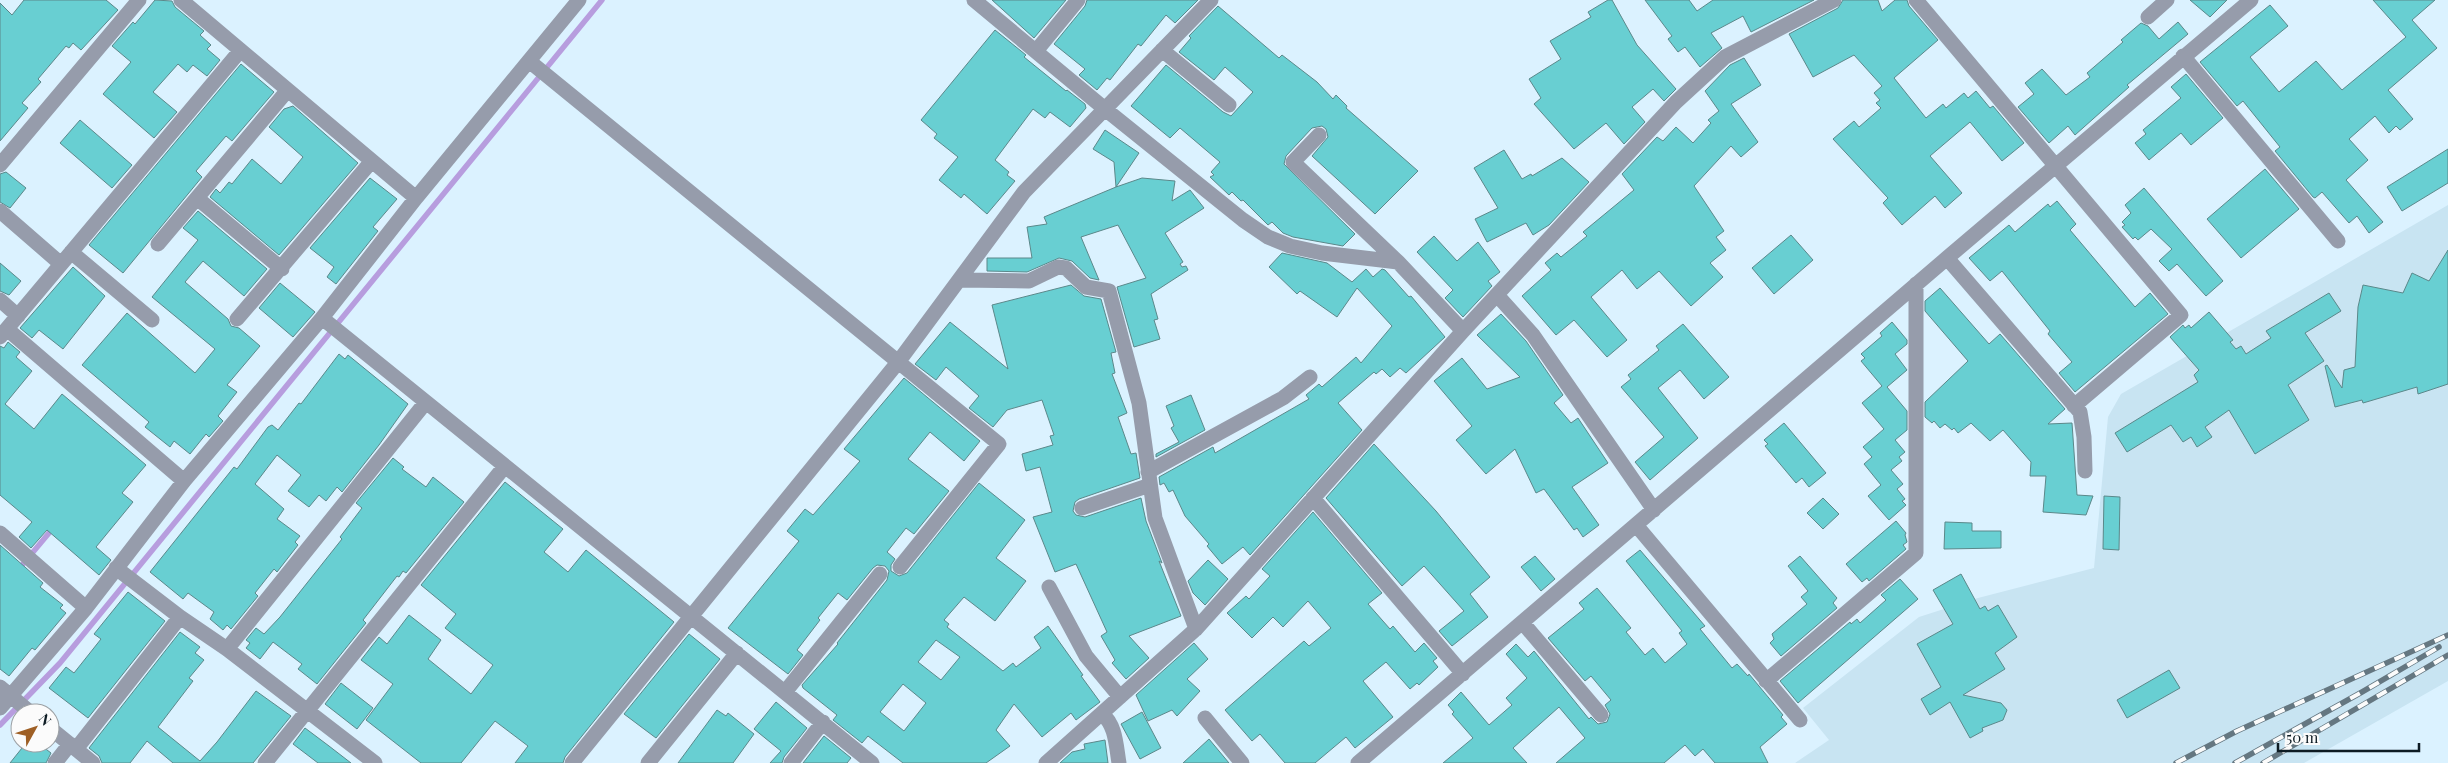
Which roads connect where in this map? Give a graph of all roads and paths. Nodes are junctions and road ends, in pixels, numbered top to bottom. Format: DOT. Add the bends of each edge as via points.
graph roads {
  1 [pos="139,0"];
  2 [pos="181,0"];
  3 [pos="580,0"];
  4 [pos="974,0"];
  5 [pos="1078,0"];
  6 [pos="1211,0"];
  7 [pos="1834,0"];
  8 [pos="1916,0"];
  9 [pos="2168,0"];
  10 [pos="2251,0"];
  11 [pos="2148,17"];
  12 [pos="1162,50"];
  13 [pos="240,51"];
  14 [pos="1036,52"];
  15 [pos="2184,56"];
  16 [pos="533,65"];
  17 [pos="287,91"];
  18 [pos="1228,105"];
  19 [pos="1105,109"];
  20 [pos="1319,135"];
  21 [pos="371,162"];
  22 [pos="0,165"];
  23 [pos="2056,166"];
  24 [pos="197,198"];
  25 [pos="416,198"];
  26 [pos="0,211"];
  27 [pos="2338,240"];
  28 [pos="158,244"];
  29 [pos="66,258"];
  30 [pos="1946,258"];
  31 [pos="1398,262"];
  32 [pos="282,269"];
  33 [pos="960,280"];
  34 [pos="1916,284"];
  35 [pos="1497,295"];
  36 [pos="0,300"];
  37 [pos="18,316"];
  38 [pos="237,319"];
  39 [pos="152,320"];
  40 [pos="330,324"];
  41 [pos="1464,331"];
  42 [pos="4,333"];
  43 [pos="899,361"];
  44 [pos="1310,377"];
  45 [pos="426,402"];
  46 [pos="2074,406"];
  47 [pos="504,466"];
  48 [pos="2085,471"];
  49 [pos="1149,478"];
  50 [pos="184,481"];
  51 [pos="1313,498"];
  52 [pos="1082,508"];
  53 [pos="1654,510"];
  54 [pos="1636,526"];
  55 [pos="0,534"];
  56 [pos="900,567"];
  57 [pos="120,571"];
  58 [pos="880,574"];
  59 [pos="1049,587"];
  60 [pos="86,608"];
  61 [pos="180,617"];
  62 [pos="691,617"];
  63 [pos="1523,623"];
  64 [pos="1196,629"];
  65 [pos="227,649"];
  66 [pos="737,653"];
  67 [pos="1463,674"];
  68 [pos="1766,681"];
  69 [pos="785,692"];
  70 [pos="1120,697"];
  71 [pos="17,701"];
  72 [pos="0,708"];
  73 [pos="306,711"];
  74 [pos="1102,714"];
  75 [pos="1601,715"];
  76 [pos="1204,718"];
  77 [pos="1800,720"];
  78 [pos="823,722"];
  79 [pos="60,736"];
  80 [pos="73,747"];
  81 [pos="55,763"];
  82 [pos="93,763"];
  83 [pos="265,763"];
  84 [pos="375,763"];
  85 [pos="572,763"];
  86 [pos="648,763"];
  87 [pos="791,763"];
  88 [pos="872,763"];
  89 [pos="1046,763"];
  90 [pos="1119,763"];
  91 [pos="1242,763"];
  92 [pos="1358,763"];
  1 -- 22 [label="street"];
  2 -- 13 [label="street"];
  3 -- 16 [label="street"];
  4 -- 14 [label="street"];
  5 -- 14 [label="street"];
  6 -- 12 [label="street"];
  7 -- 35 [label="street" via="1725,57 1676,102"];
  8 -- 23 [label="street"];
  9 -- 11 [label="street"];
  10 -- 15 [label="street"];
  12 -- 18 [label="street"];
  12 -- 19 [label="street"];
  13 -- 17 [label="street"];
  13 -- 29 [label="street"];
  14 -- 19 [label="street"];
  15 -- 23 [label="street"];
  15 -- 27 [label="street"];
  16 -- 25 [label="street"];
  16 -- 43 [label="street"];
  17 -- 21 [label="street"];
  17 -- 24 [label="street"];
  19 -- 31 [label="street" via="1268,237 1322,253"];
  19 -- 33 [label="street" via="1024,192"];
  20 -- 31 [label="street" via="1293,162"];
  21 -- 25 [label="street"];
  21 -- 32 [label="street"];
  23 -- 30 [label="street"];
  23 -- 46 [label="street" via="2181,315"];
  24 -- 28 [label="street"];
  24 -- 32 [label="street"];
  25 -- 40 [label="street"];
  26 -- 29 [label="street"];
  29 -- 37 [label="street"];
  29 -- 39 [label="street"];
  30 -- 34 [label="street"];
  30 -- 46 [label="street"];
  31 -- 41 [label="street"];
  32 -- 38 [label="street"];
  33 -- 43 [label="street"];
  33 -- 49 [label="street" via="1029,282 1058,266 1066,268 1086,287 1109,291 1139,403"];
  34 -- 53 [label="street"];
  34 -- 68 [label="street" via="1916,553"];
  35 -- 41 [label="street"];
  35 -- 53 [label="street" via="1533,334"];
  36 -- 37 [label="street"];
  37 -- 42 [label="street"];
  40 -- 45 [label="street"];
  40 -- 50 [label="street"];
  41 -- 51 [label="street"];
  42 -- 50 [label="street"];
  43 -- 56 [label="street" via="999,444"];
  43 -- 62 [label="street"];
  44 -- 49 [label="street" via="1283,398"];
  45 -- 47 [label="street"];
  45 -- 65 [label="street"];
  46 -- 48 [label="street" via="2080,412"];
  47 -- 62 [label="street"];
  47 -- 73 [label="street"];
  49 -- 52 [label="street"];
  49 -- 64 [label="street" via="1155,518"];
  50 -- 57 [label="street"];
  51 -- 64 [label="street"];
  51 -- 67 [label="street"];
  53 -- 54 [label="street"];
  54 -- 63 [label="street"];
  54 -- 68 [label="street"];
  55 -- 60 [label="street"];
  57 -- 60 [label="street"];
  57 -- 61 [label="street"];
  58 -- 69 [label="street"];
  59 -- 70 [label="street" via="1086,656"];
  60 -- 71 [label="street"];
  61 -- 65 [label="street"];
  61 -- 80 [label="street"];
  62 -- 66 [label="street"];
  62 -- 85 [label="street"];
  63 -- 67 [label="street"];
  63 -- 75 [label="street"];
  64 -- 70 [label="street"];
  65 -- 73 [label="street"];
  66 -- 69 [label="street"];
  66 -- 86 [label="street"];
  67 -- 92 [label="street"];
  68 -- 77 [label="street"];
  69 -- 78 [label="street"];
  70 -- 74 [label="street"];
  71 -- 72 [label="street"];
  73 -- 83 [label="street"];
  73 -- 84 [label="street"];
  74 -- 89 [label="street"];
  74 -- 90 [label="street" via="1110,722"];
  76 -- 91 [label="street"];
  78 -- 87 [label="street"];
  78 -- 88 [label="street"];
  79 -- 80 [label="street"];
  80 -- 81 [label="street"];
  80 -- 82 [label="street"];
}
